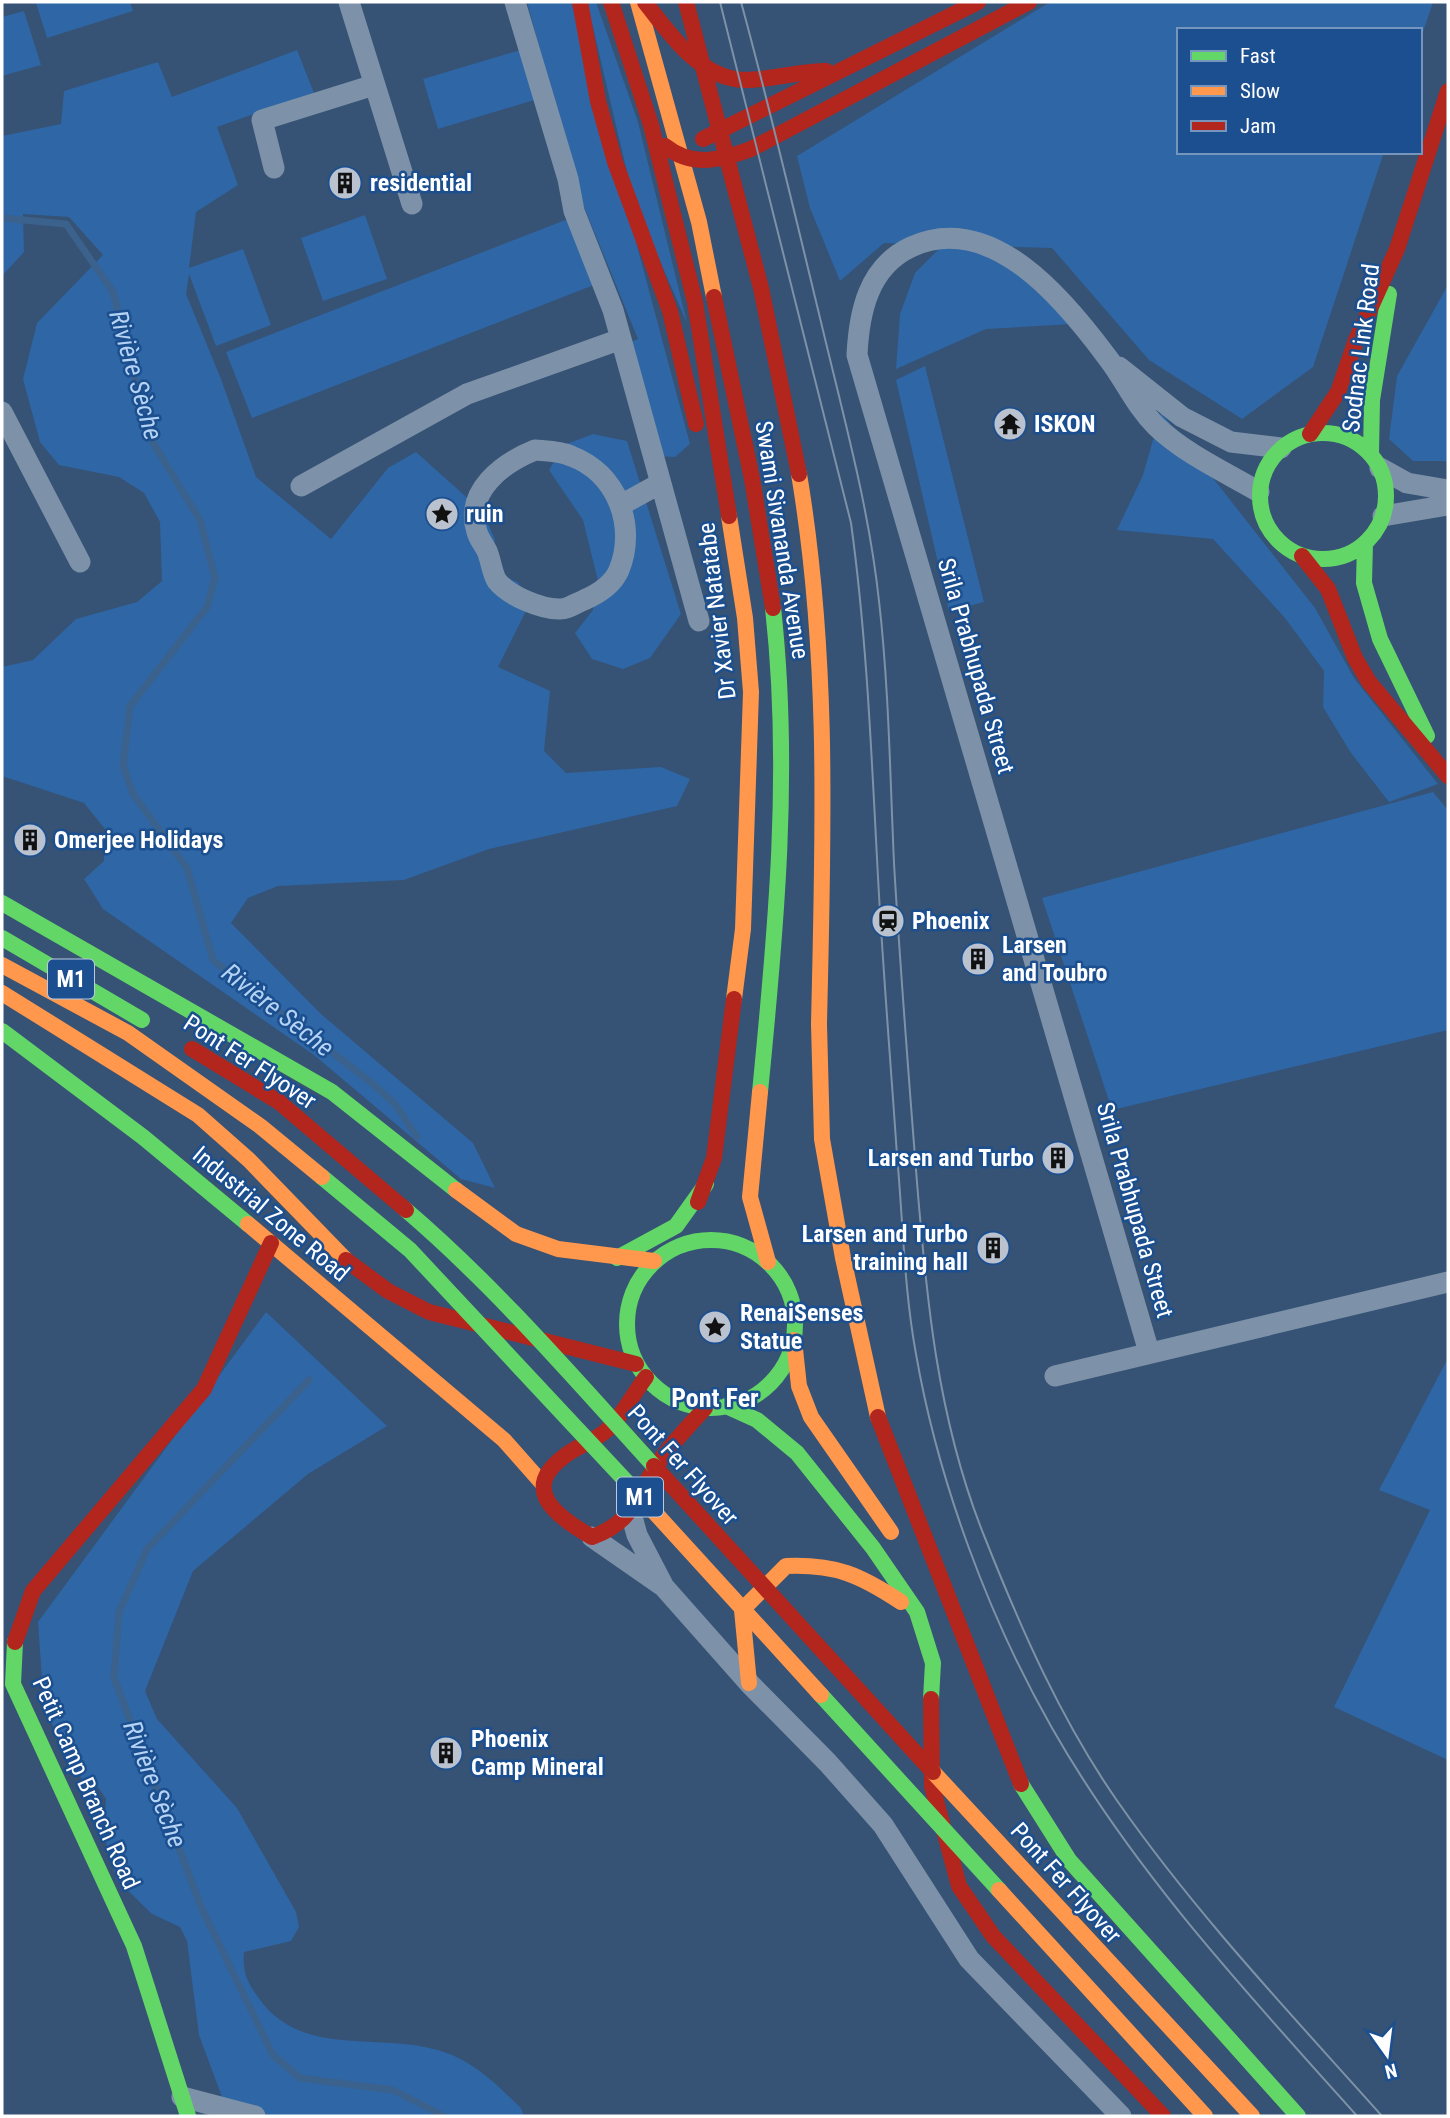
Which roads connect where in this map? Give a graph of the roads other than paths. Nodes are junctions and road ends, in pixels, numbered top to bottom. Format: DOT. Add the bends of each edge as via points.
graph roads {
  1 [pos="349,2"];
  2 [pos="515,2"];
  3 [pos="580,2"];
  4 [pos="611,2"];
  5 [pos="638,2"];
  6 [pos="645,2"];
  7 [pos="686,2"];
  8 [pos="978,2"];
  9 [pos="1029,2"];
  10 [pos="837,71"];
  11 [pos="374,85"];
  12 [pos="1448,91"];
  13 [pos="814,118"];
  14 [pos="651,125"];
  15 [pos="780,153"];
  16 [pos="681,158"];
  17 [pos="274,168"];
  18 [pos="752,170"];
  19 [pos="670,196"];
  20 [pos="412,204"];
  21 [pos="1397,249"];
  22 [pos="712,284"];
  23 [pos="621,339"];
  24 [pos="1109,359"];
  25 [pos="2,412"];
  26 [pos="1310,433"];
  27 [pos="1281,448"];
  28 [pos="1375,461"];
  29 [pos="659,484"];
  30 [pos="301,486"];
  31 [pos="1448,490"];
  32 [pos="1259,492"];
  33 [pos="621,505"];
  34 [pos="1448,505"];
  35 [pos="1383,516"];
  36 [pos="1365,543"];
  37 [pos="1302,556"];
  38 [pos="80,562"];
  39 [pos="746,618"];
  40 [pos="699,621"];
  41 [pos="1445,772"];
  42 [pos="2,903"];
  43 [pos="2,938"];
  44 [pos="2,965"];
  45 [pos="2,993"];
  46 [pos="153,1026"];
  47 [pos="2,1031"];
  48 [pos="176,1040"];
  49 [pos="706,1184"];
  50 [pos="271,1243"];
  51 [pos="678,1245"];
  52 [pos="617,1258"];
  53 [pos="654,1261"];
  54 [pos="768,1262"];
  55 [pos="1448,1282"];
  56 [pos="794,1340"];
  57 [pos="1149,1352"];
  58 [pos="641,1370"];
  59 [pos="1055,1376"];
  60 [pos="726,1406"];
  61 [pos="705,1408"];
  62 [pos="504,1440"];
  63 [pos="561,1458"];
  64 [pos="542,1483"];
  65 [pos="631,1513"];
  66 [pos="592,1537"];
  67 [pos="898,1540"];
  68 [pos="925,1585"];
  69 [pos="664,1587"];
  70 [pos="918,1612"];
  71 [pos="749,1683"];
  72 [pos="988,1700"];
  73 [pos="185,2107"];
  74 [pos="255,2116"];
  75 [pos="1121,2116"];
  76 [pos="1163,2116"];
  77 [pos="1205,2116"];
  78 [pos="1252,2116"];
  79 [pos="1298,2116"];
  1 -- 11 [label="street"];
  2 -- 23 [label="street" via="574,211"];
  3 -- 39 [label="main road" via="608,138 670,311"];
  4 -- 14 [label="main road, Dr Xavier Natatabe"];
  5 -- 16 [label="main road, Swami Sivananda Avenue"];
  6 -- 10 [label="main road" via="682,48 728,78"];
  7 -- 72 [label="main road, bridge" via="779,358 814,581 821,700 822,1139 843,1258 879,1422"];
  8 -- 10 [label="main road"];
  9 -- 13 [label="main road"];
  10 -- 16 [label="main road" via="712,133"];
  11 -- 17 [label="street" via="262,120"];
  11 -- 20 [label="street"];
  12 -- 21 [label="main road, Sodnac Link Road"];
  13 -- 15 [label="main road"];
  13 -- 16 [label="main road" via="739,154 717,160"];
  14 -- 16 [label="main road" via="660,141"];
  14 -- 19 [label="main road, Dr Xavier Natatabe"];
  16 -- 19 [label="main road" via="674,168"];
  16 -- 22 [label="main road, Swami Sivananda Avenue"];
  18 -- 22 [label="main road" via="719,215"];
  19 -- 39 [label="main road, Dr Xavier Natatabe" via="695,302"];
  21 -- 26 [label="main road, Sodnac Link Road" via="1338,392"];
  21 -- 28 [label="main road, Sodnac Link Road" via="1372,400"];
  22 -- 54 [label="main road, Swami Sivananda Avenue" via="752,479 780,672 783,803 750,1197"];
  23 -- 29 [label="street"];
  23 -- 30 [label="street" via="467,394"];
  24 -- 27 [label="street" via="1182,417 1231,442"];
  24 -- 32 [label="street" via="1129,395 1157,427"];
  24 -- 57 [label="street, Srila Prabhupada Street" via="1067,308 1018,264 965,237 928,239 903,251 866,292 859,321 857,355"];
  25 -- 38 [label="street"];
  26 -- 27 [label="main road"];
  26 -- 28 [label="main road" via="1343,436"];
  27 -- 32 [label="main road" via="1269,460"];
  28 -- 31 [label="street" via="1408,483"];
  28 -- 35 [label="main road" via="1387,500"];
  29 -- 33 [label="street"];
  29 -- 40 [label="street"];
  32 -- 37 [label="main road" via="1260,508 1275,538"];
  33 -- 33 [label="street" via="610,484 590,466 570,455 535,450 509,460 484,486 476,506 476,531 497,581 516,595 562,610 592,597 615,579 624,558 626,527"];
  34 -- 35 [label="street"];
  35 -- 36 [label="main road"];
  36 -- 37 [label="main road" via="1335,558"];
  36 -- 41 [label="main road" via="1364,583 1380,639"];
  37 -- 41 [label="main road" via="1328,589 1355,659 1369,682"];
  39 -- 49 [label="main road, Dr Xavier Natatabe" via="751,692 743,929 714,1158"];
  42 -- 52 [label="main road" via="332,1092 516,1234 558,1249"];
  43 -- 46 [label="main road, Pont Fer Flyover / M1"];
  44 -- 77 [label="main road, Pont Fer Flyover / M1, bridge" via="128,1033 260,1126 410,1250 515,1359"];
  45 -- 58 [label="main road" via="198,1115 249,1160 352,1266 388,1292 429,1312"];
  47 -- 50 [label="main road, Industrial Zone Road" via="143,1137"];
  48 -- 78 [label="main road, Pont Fer Flyover / M1, bridge" via="279,1102 433,1233 543,1344"];
  49 -- 51 [label="main road"];
  49 -- 52 [label="main road" via="676,1226"];
  50 -- 62 [label="main road, Industrial Zone Road"];
  50 -- 73 [label="main road, Petit Camp Branch Road" via="204,1389 33,1591 15,1640 13,1684 134,1946"];
  51 -- 53 [label="main road"];
  51 -- 54 [label="main road" via="706,1239 734,1242"];
  52 -- 53 [label="main road"];
  53 -- 58 [label="main road" via="636,1283 627,1309 627,1338"];
  54 -- 56 [label="main road" via="780,1273 792,1298 797,1325"];
  55 -- 57 [label="street"];
  56 -- 60 [label="main road" via="778,1376 757,1395"];
  56 -- 67 [label="main road" via="799,1386 811,1417"];
  57 -- 59 [label="street"];
  58 -- 61 [label="main road" via="677,1402"];
  58 -- 63 [label="main road" via="606,1431"];
  60 -- 61 [label="main road"];
  60 -- 70 [label="main road" via="757,1420 797,1453"];
  61 -- 65 [label="main road" via="658,1462"];
  62 -- 63 [label="main road" via="531,1453"];
  62 -- 64 [label="main road"];
  63 -- 64 [label="main road"];
  64 -- 66 [label="main road" via="553,1512"];
  65 -- 66 [label="main road" via="614,1531"];
  65 -- 69 [label="street"];
  66 -- 69 [label="street"];
  68 -- 72 [label="main road"];
  69 -- 71 [label="street"];
  70 -- 71 [label="main road" via="851,1570 819,1564 786,1566 743,1610"];
  70 -- 76 [label="main road" via="933,1663 932,1786 959,1886 993,1936"];
  71 -- 75 [label="street" via="883,1825 969,1959"];
  72 -- 79 [label="main road" via="1024,1792 1069,1860"];
  73 -- 74 [label="street"];
}
